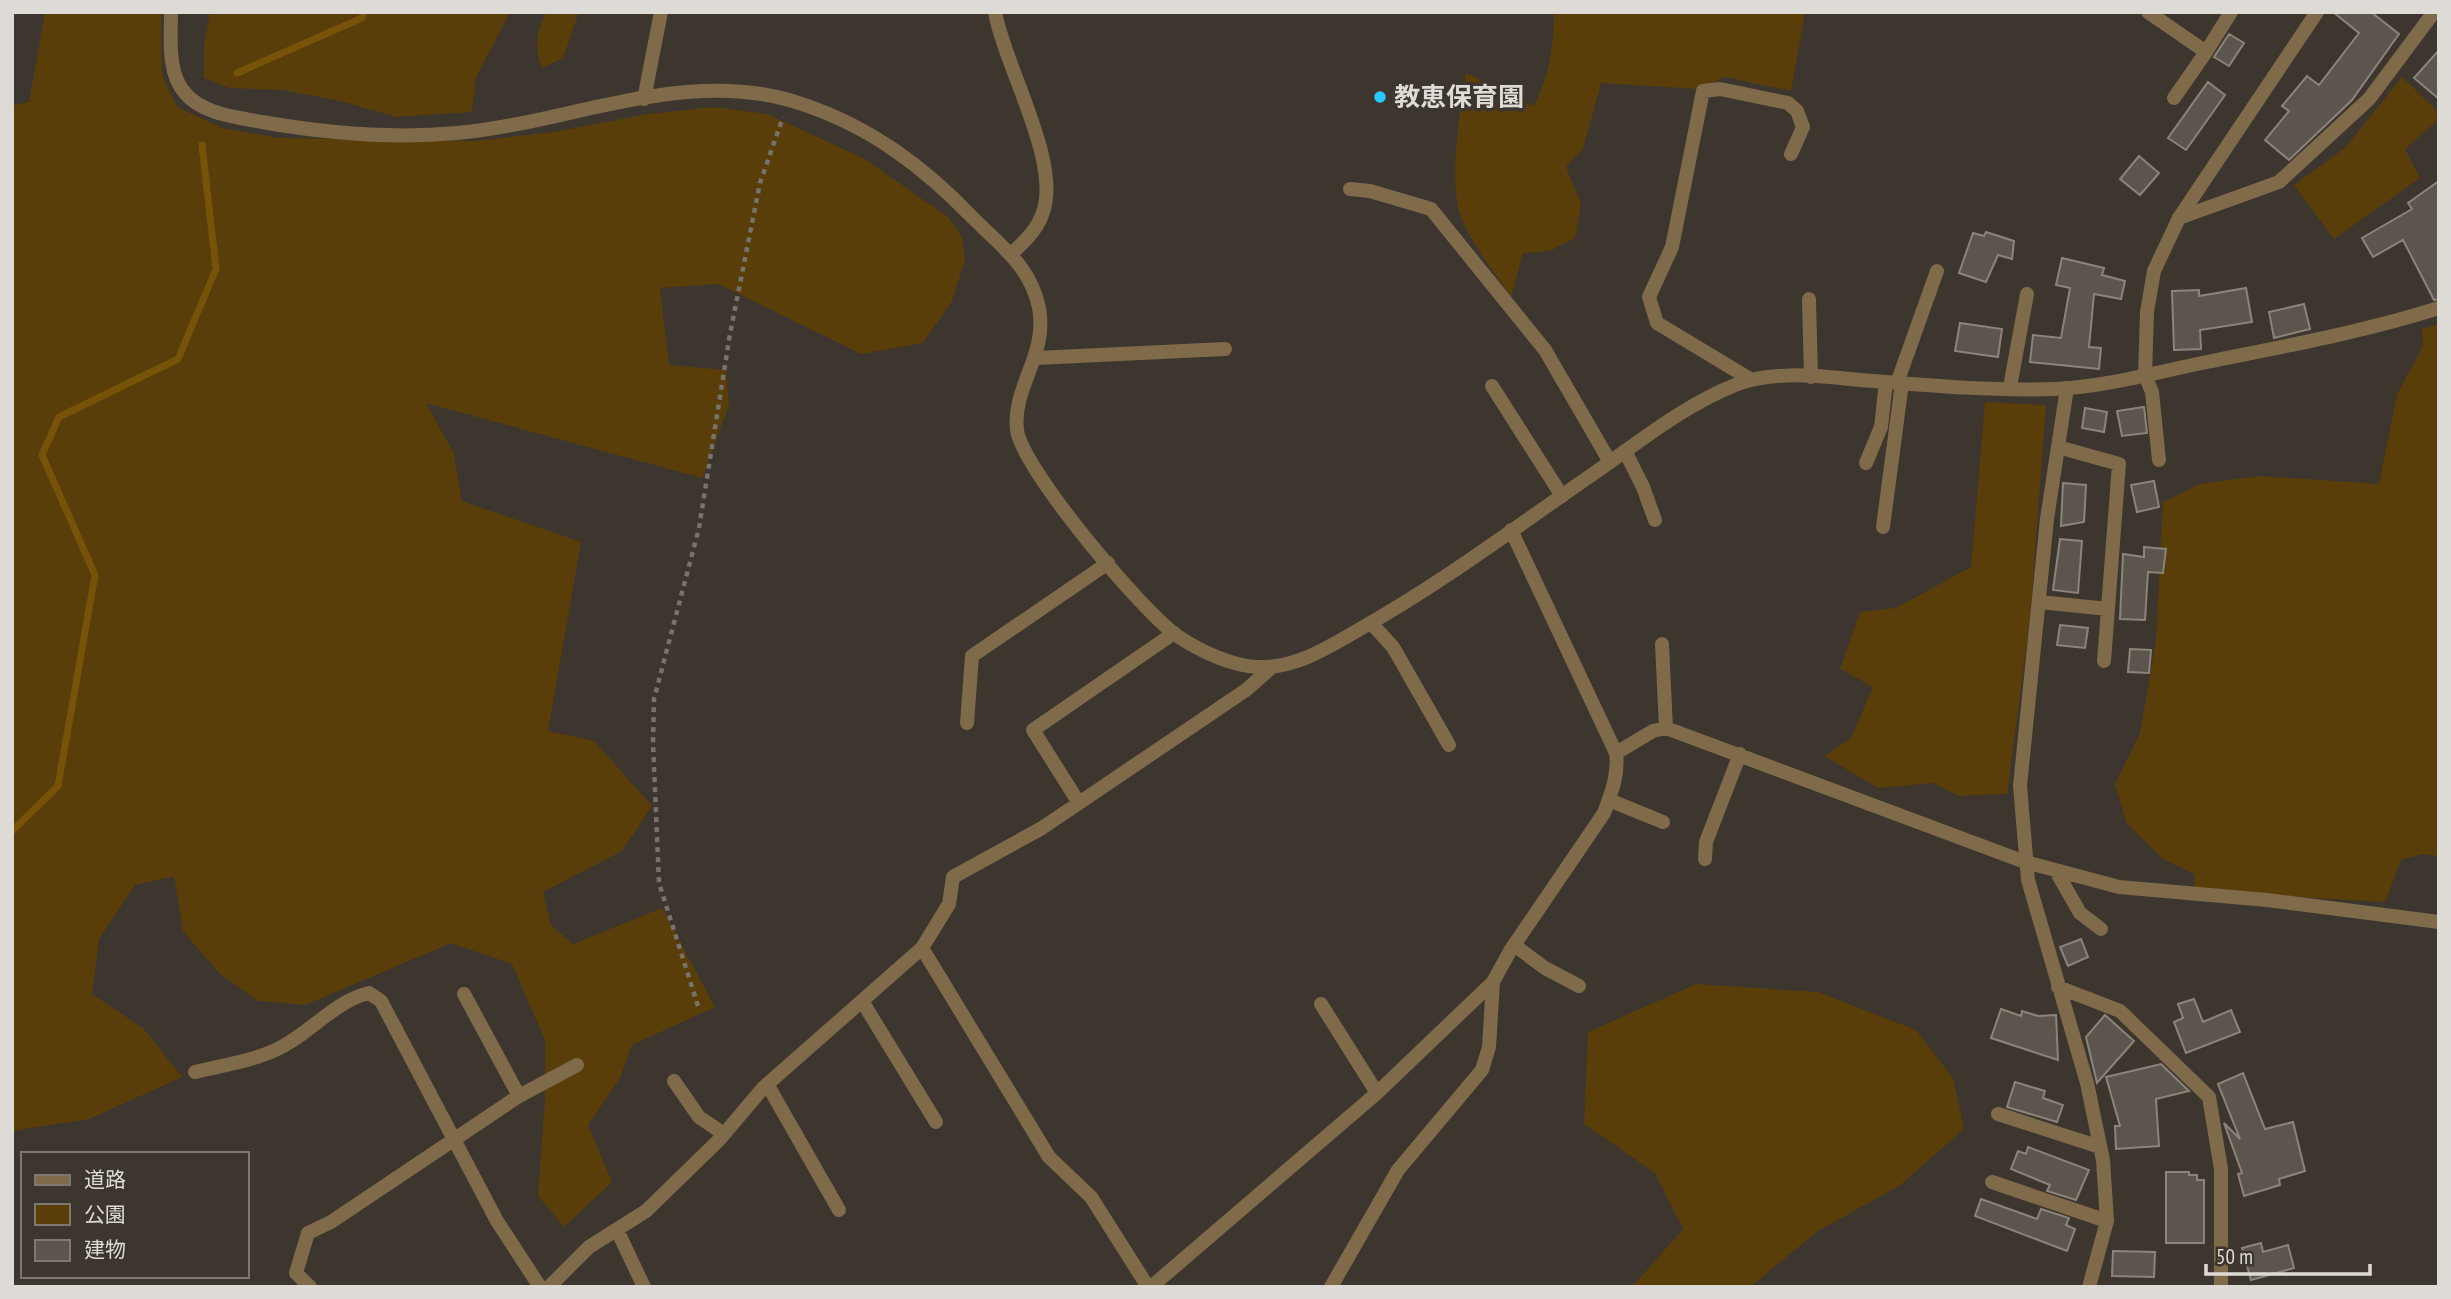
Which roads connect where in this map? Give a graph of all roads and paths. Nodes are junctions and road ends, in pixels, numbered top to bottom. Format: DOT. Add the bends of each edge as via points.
graph roads {
  1 [pos="170,12"];
  2 [pos="661,12"];
  3 [pos="995,12"];
  4 [pos="2148,12"];
  5 [pos="2231,12"];
  6 [pos="2317,12"];
  7 [pos="2434,12"];
  8 [pos="2206,52"];
  9 [pos="2174,98"];
  10 [pos="644,99"];
  11 [pos="789,99"];
  12 [pos="1791,154"];
  13 [pos="1350,189"];
  14 [pos="2179,218"];
  15 [pos="1012,253"];
  16 [pos="1937,271"];
  17 [pos="2027,294"];
  18 [pos="1809,299"];
  19 [pos="2439,308"];
  20 [pos="1225,349"];
  21 [pos="1036,358"];
  22 [pos="2144,375"];
  23 [pos="1811,377"];
  24 [pos="1750,379"];
  25 [pos="1895,383"];
  26 [pos="1492,386"];
  27 [pos="2010,387"];
  28 [pos="2067,388"];
  29 [pos="2058,447"];
  30 [pos="1625,451"];
  31 [pos="2159,460"];
  32 [pos="1610,462"];
  33 [pos="1866,463"];
  34 [pos="1562,495"];
  35 [pos="1655,520"];
  36 [pos="1882,527"];
  37 [pos="1511,530"];
  38 [pos="1108,563"];
  39 [pos="2040,602"];
  40 [pos="2108,609"];
  41 [pos="1371,623"];
  42 [pos="1174,633"];
  43 [pos="1662,644"];
  44 [pos="2104,661"];
  45 [pos="1271,668"];
  46 [pos="967,723"];
  47 [pos="1666,728"];
  48 [pos="1449,745"];
  49 [pos="1616,753"];
  50 [pos="1740,754"];
  51 [pos="1609,800"];
  52 [pos="1079,803"];
  53 [pos="1663,822"];
  54 [pos="1705,859"];
  55 [pos="2025,862"];
  56 [pos="2056,871"];
  57 [pos="2439,922"];
  58 [pos="2101,929"];
  59 [pos="1514,945"];
  60 [pos="922,948"];
  61 [pos="1493,982"];
  62 [pos="1579,986"];
  63 [pos="2058,986"];
  64 [pos="464,994"];
  65 [pos="862,1001"];
  66 [pos="1321,1004"];
  67 [pos="698,1006"];
  68 [pos="577,1065"];
  69 [pos="195,1072"];
  70 [pos="674,1081"];
  71 [pos="768,1084"];
  72 [pos="1377,1093"];
  73 [pos="519,1096"];
  74 [pos="1998,1114"];
  75 [pos="936,1122"];
  76 [pos="724,1134"];
  77 [pos="456,1138"];
  78 [pos="2100,1147"];
  79 [pos="1992,1182"];
  80 [pos="839,1210"];
  81 [pos="2107,1221"];
  82 [pos="618,1232"];
  83 [pos="310,1287"];
  84 [pos="540,1287"];
  85 [pos="549,1287"];
  86 [pos="644,1287"];
  87 [pos="1150,1287"];
  88 [pos="1331,1287"];
  89 [pos="2089,1287"];
  90 [pos="2221,1287"];
  1 -- 10 [label="street" via="177,81 189,100 220,112 292,127 357,133 457,133"];
  2 -- 10 [label="street"];
  3 -- 15 [label="street" via="1000,41 1046,173 1043,215"];
  4 -- 8 [label="street"];
  5 -- 8 [label="street"];
  6 -- 14 [label="street"];
  7 -- 14 [label="street" via="2369,100 2279,182"];
  8 -- 9 [label="street"];
  10 -- 11 [label="street" via="750,90"];
  11 -- 15 [label="street" via="884,141 955,198"];
  11 -- 67 [label="path" via="760,183 699,528 654,699 659,883"];
  12 -- 24 [label="street" via="1803,127 1788,103 1720,89 1703,91 1672,247 1649,297 1657,323"];
  13 -- 32 [label="street" via="1431,209 1545,350"];
  14 -- 22 [label="street" via="2154,271"];
  15 -- 21 [label="street" via="1039,309"];
  16 -- 25 [label="street"];
  17 -- 27 [label="street"];
  18 -- 23 [label="street"];
  19 -- 22 [label="street" via="2371,329"];
  20 -- 21 [label="street"];
  21 -- 38 [label="street" via="1020,400 1017,431 1027,460"];
  22 -- 28 [label="street"];
  22 -- 31 [label="street" via="2152,392"];
  23 -- 24 [label="street"];
  23 -- 25 [label="street"];
  24 -- 30 [label="street" via="1681,412"];
  25 -- 27 [label="street"];
  25 -- 33 [label="street"];
  25 -- 36 [label="street"];
  26 -- 34 [label="street"];
  27 -- 28 [label="street"];
  28 -- 29 [label="street"];
  29 -- 39 [label="street"];
  29 -- 40 [label="street" via="2119,464"];
  30 -- 32 [label="street"];
  30 -- 35 [label="street"];
  32 -- 34 [label="street"];
  34 -- 37 [label="street"];
  37 -- 41 [label="street" via="1426,591"];
  37 -- 49 [label="street"];
  38 -- 42 [label="street" via="1132,594"];
  38 -- 46 [label="street" via="972,656"];
  39 -- 40 [label="street"];
  39 -- 55 [label="street" via="2020,786"];
  40 -- 44 [label="street"];
  41 -- 45 [label="street" via="1299,661"];
  41 -- 48 [label="street" via="1393,647"];
  42 -- 45 [label="street" via="1245,667"];
  42 -- 52 [label="street" via="1033,730"];
  43 -- 47 [label="street"];
  45 -- 52 [label="street" via="1246,690"];
  47 -- 49 [label="street"];
  47 -- 50 [label="street"];
  49 -- 51 [label="street" via="1618,765"];
  50 -- 54 [label="street" via="1706,842"];
  50 -- 55 [label="street"];
  51 -- 53 [label="street"];
  51 -- 59 [label="street"];
  52 -- 60 [label="street" via="953,877 949,904"];
  55 -- 56 [label="street"];
  55 -- 63 [label="street"];
  56 -- 57 [label="street" via="2119,887"];
  56 -- 58 [label="street" via="2080,913"];
  59 -- 61 [label="street"];
  59 -- 62 [label="street"];
  60 -- 65 [label="street"];
  60 -- 87 [label="street" via="1049,1157 1091,1197"];
  61 -- 72 [label="street"];
  61 -- 88 [label="street" via="1489,1047 1482,1070 1398,1170"];
  63 -- 78 [label="street" via="2087,1083"];
  63 -- 90 [label="street" via="2120,1011 2209,1097 2221,1168"];
  64 -- 73 [label="street"];
  65 -- 71 [label="street"];
  65 -- 75 [label="street"];
  66 -- 72 [label="street"];
  68 -- 73 [label="street"];
  69 -- 77 [label="street" via="288,1044 354,996 369,993 381,1001"];
  70 -- 76 [label="street" via="699,1116"];
  71 -- 76 [label="street"];
  71 -- 80 [label="street"];
  72 -- 87 [label="street"];
  73 -- 77 [label="street"];
  74 -- 78 [label="street"];
  76 -- 82 [label="street" via="646,1211"];
  77 -- 83 [label="street" via="308,1233 296,1273"];
  77 -- 84 [label="street" via="497,1221"];
  78 -- 81 [label="street"];
  79 -- 81 [label="street"];
  81 -- 89 [label="street"];
  82 -- 85 [label="street" via="589,1247"];
  82 -- 86 [label="street"];
}
